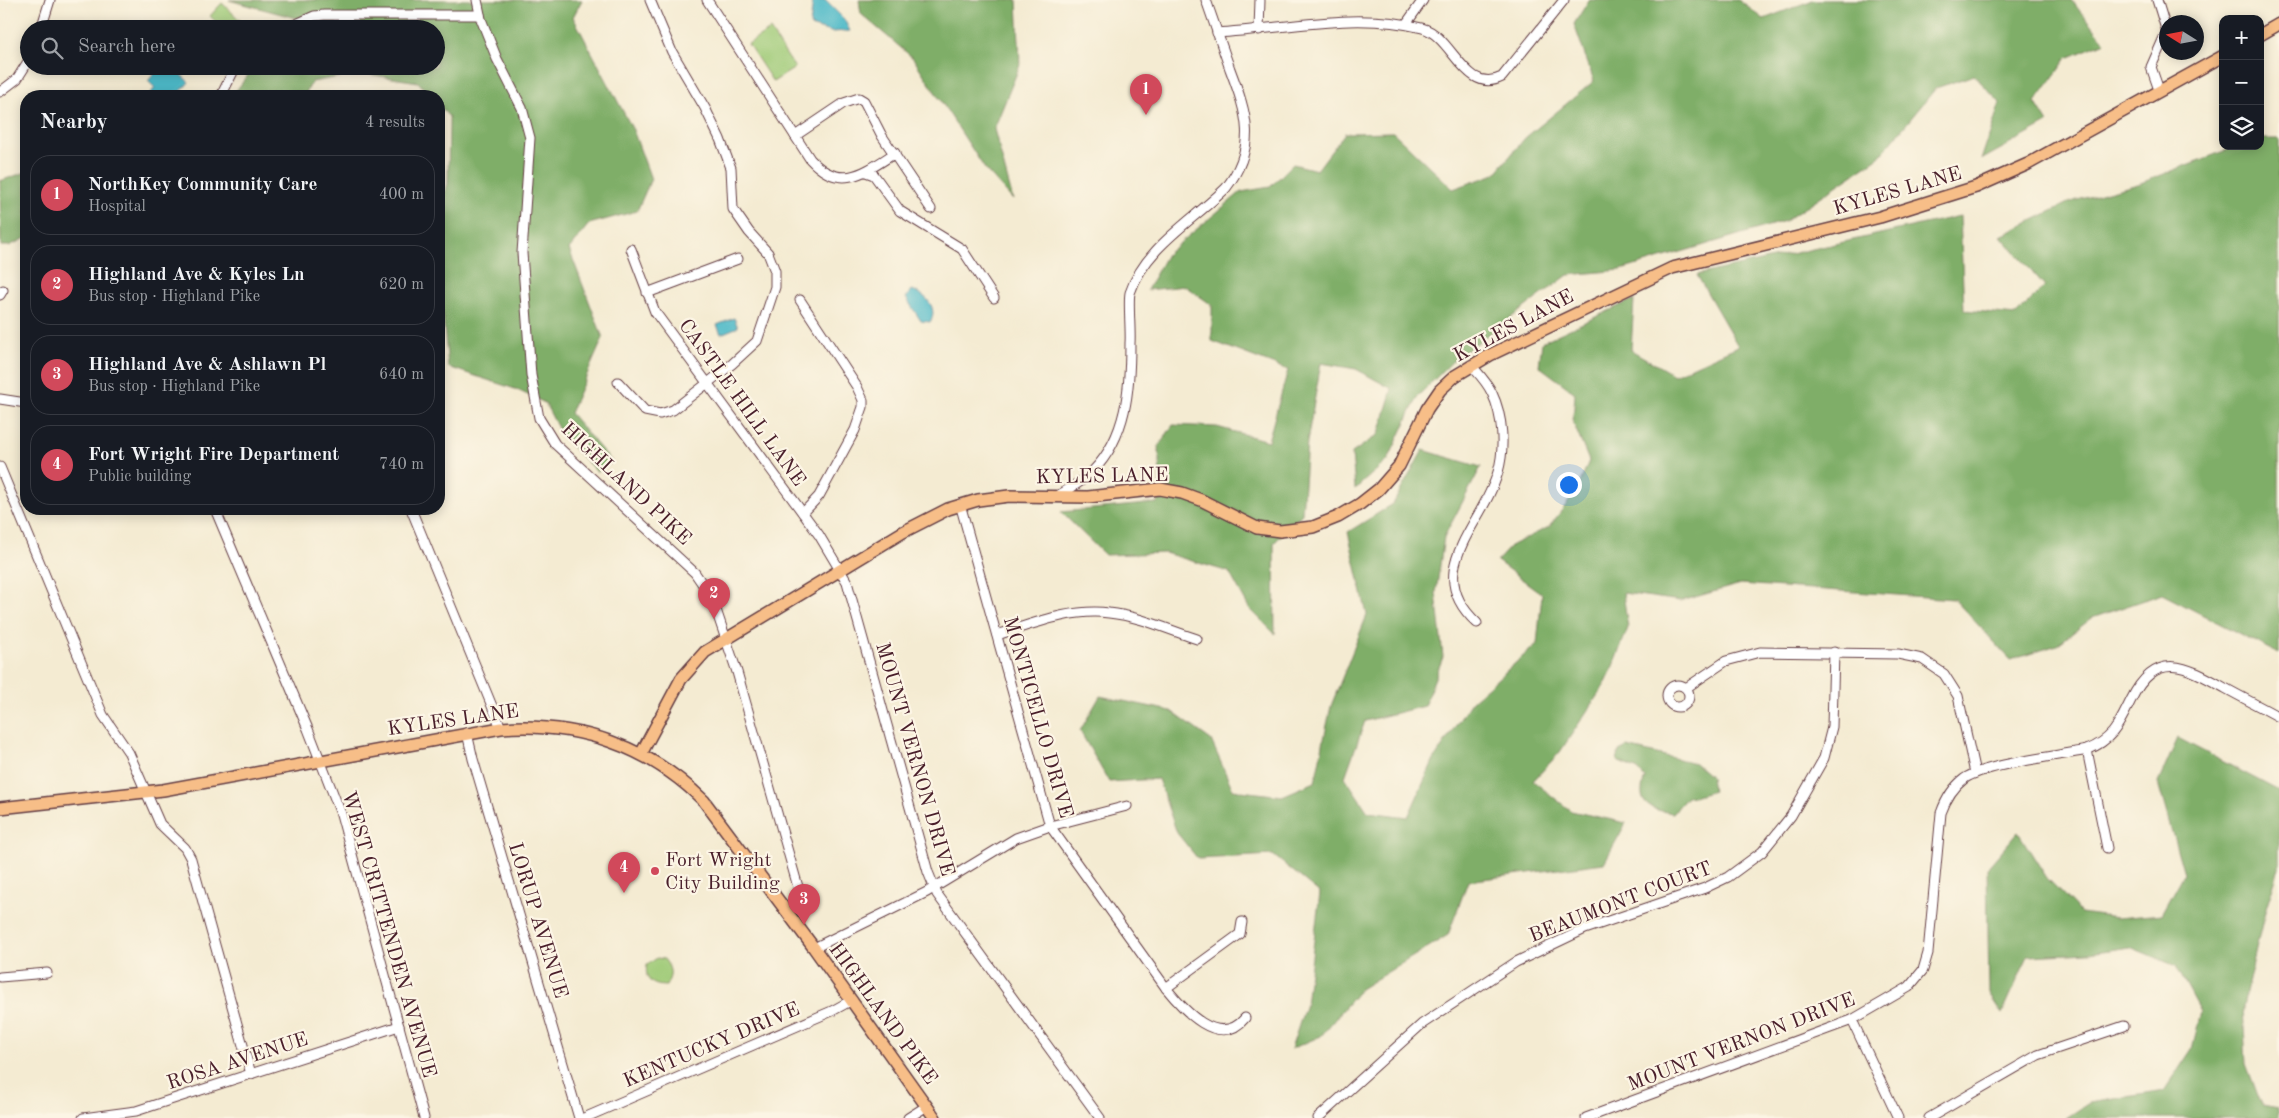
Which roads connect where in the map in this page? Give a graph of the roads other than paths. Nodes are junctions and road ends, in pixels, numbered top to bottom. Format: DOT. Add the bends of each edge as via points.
graph roads {
  1 [pos="50,0"];
  2 [pos="477,0"];
  3 [pos="650,0"];
  4 [pos="707,0"];
  5 [pos="1206,0"];
  6 [pos="1260,0"];
  7 [pos="1423,0"];
  8 [pos="1564,0"];
  9 [pos="2156,0"];
  10 [pos="480,15"];
  11 [pos="2161,15"];
  12 [pos="44,20"];
  13 [pos="305,20"];
  14 [pos="1406,24"];
  15 [pos="2279,24"];
  16 [pos="1259,30"];
  17 [pos="1217,33"];
  18 [pos="2264,33"];
  19 [pos="2159,48"];
  20 [pos="2219,58"];
  21 [pos="20,74"];
  22 [pos="232,75"];
  23 [pos="224,90"];
  24 [pos="2159,90"];
  25 [pos="0,92"];
  26 [pos="795,136"];
  27 [pos="895,153"];
  28 [pos="866,172"];
  29 [pos="931,209"];
  30 [pos="630,249"];
  31 [pos="738,260"];
  32 [pos="647,293"];
  33 [pos="994,298"];
  34 [pos="800,300"];
  35 [pos="1471,365"];
  36 [pos="618,382"];
  37 [pos="708,383"];
  38 [pos="0,399"];
  39 [pos="20,402"];
  40 [pos="0,467"];
  41 [pos="1059,495"];
  42 [pos="960,504"];
  43 [pos="803,513"];
  44 [pos="217,515"];
  45 [pos="413,515"];
  46 [pos="841,569"];
  47 [pos="1477,623"];
  48 [pos="997,635"];
  49 [pos="725,639"];
  50 [pos="1197,639"];
  51 [pos="1834,652"];
  52 [pos="1686,688"];
  53 [pos="2279,717"];
  54 [pos="501,728"];
  55 [pos="467,732"];
  56 [pos="2088,750"];
  57 [pos="641,754"];
  58 [pos="319,760"];
  59 [pos="1975,774"];
  60 [pos="144,792"];
  61 [pos="1127,806"];
  62 [pos="0,808"];
  63 [pos="1050,826"];
  64 [pos="2107,848"];
  65 [pos="934,888"];
  66 [pos="800,894"];
  67 [pos="1242,922"];
  68 [pos="814,948"];
  69 [pos="47,973"];
  70 [pos="0,977"];
  71 [pos="1166,988"];
  72 [pos="852,1000"];
  73 [pos="1244,1018"];
  74 [pos="1852,1020"];
  75 [pos="399,1026"];
  76 [pos="2124,1026"];
  77 [pos="251,1074"];
  78 [pos="927,1106"];
  79 [pos="131,1115"];
  80 [pos="83,1118"];
  81 [pos="424,1118"];
  82 [pos="579,1118"];
  83 [pos="584,1118"];
  84 [pos="908,1118"];
  85 [pos="935,1118"];
  86 [pos="1100,1118"];
  87 [pos="1318,1118"];
  88 [pos="1586,1118"];
  89 [pos="1898,1118"];
  90 [pos="1929,1118"];
  1 -- 12 [label="street"];
  2 -- 10 [label="street, HIGHLAND PIKE"];
  3 -- 37 [label="street" via="672,52 706,108 727,157 733,209 768,253 776,271 772,298 757,341"];
  4 -- 26 [label="street"];
  5 -- 17 [label="street"];
  6 -- 16 [label="street"];
  7 -- 14 [label="street"];
  8 -- 14 [label="street" via="1502,77 1493,82 1485,82 1475,76 1428,29"];
  9 -- 11 [label="street"];
  10 -- 13 [label="street" via="324,15"];
  10 -- 49 [label="street, HIGHLAND PIKE" via="496,59 522,108 530,138 522,252 531,376 539,418 567,456 695,574 712,598"];
  14 -- 16 [label="street" via="1350,21"];
  15 -- 18 [label="main road"];
  16 -- 17 [label="street"];
  17 -- 41 [label="street" via="1247,122 1245,154 1226,188 1143,266 1129,295 1129,390 1122,424 1112,445 1093,471"];
  19 -- 24 [label="street" via="2151,68"];
  20 -- 24 [label="main road, KYLES LANE"];
  21 -- 25 [label="street"];
  22 -- 23 [label="street"];
  24 -- 35 [label="main road, KYLES LANE" via="2028,164 1976,187 1880,217 1672,268"];
  26 -- 27 [label="street" via="844,103 860,99"];
  26 -- 28 [label="street" via="821,171 841,177"];
  27 -- 28 [label="street"];
  27 -- 29 [label="street"];
  28 -- 33 [label="street" via="874,175 900,211 962,249"];
  30 -- 32 [label="street, CASTLE HILL LANE"];
  31 -- 32 [label="street"];
  32 -- 37 [label="street, CASTLE HILL LANE" via="655,312"];
  34 -- 43 [label="street" via="863,400 856,430 819,496"];
  35 -- 41 [label="main road, KYLES LANE" via="1440,390 1399,466 1379,490 1338,517 1313,527 1280,531 1257,528 1182,492 1160,489 1088,497"];
  35 -- 47 [label="street" via="1493,394 1502,440 1498,473 1454,567 1457,598"];
  36 -- 37 [label="street" via="645,411 660,414 673,410"];
  37 -- 43 [label="street, CASTLE HILL LANE"];
  38 -- 39 [label="street"];
  40 -- 60 [label="street" via="103,715 129,753"];
  41 -- 42 [label="main road, KYLES LANE" via="1009,496"];
  42 -- 46 [label="main road, KYLES LANE"];
  42 -- 48 [label="street, MONTICELLO DRIVE"];
  43 -- 46 [label="street, CASTLE HILL LANE"];
  44 -- 58 [label="street, WEST CRITTENDEN AVENUE"];
  45 -- 54 [label="street"];
  46 -- 49 [label="main road, KYLES LANE"];
  46 -- 65 [label="street, MOUNT VERNON DRIVE"];
  48 -- 50 [label="street" via="1054,618 1093,612 1128,616"];
  48 -- 63 [label="street, MONTICELLO DRIVE"];
  49 -- 57 [label="main road, KYLES LANE" via="689,668"];
  49 -- 66 [label="street, HIGHLAND PIKE"];
  51 -- 52 [label="street" via="1749,653 1714,667"];
  51 -- 59 [label="street" via="1911,656 1922,659 1944,674 1958,696"];
  51 -- 87 [label="street, BEAUMONT COURT" via="1832,726 1824,758 1791,816 1762,852 1728,877 1705,888 1585,930 1516,962 1422,1024"];
  53 -- 56 [label="street, MOUNT VERNON DRIVE" via="2191,669 2168,667 2142,681 2112,735"];
  54 -- 55 [label="main road, KYLES LANE"];
  54 -- 57 [label="main road, KYLES LANE" via="567,730 605,739"];
  55 -- 58 [label="main road, KYLES LANE"];
  55 -- 82 [label="street, LORUP AVENUE"];
  56 -- 59 [label="street, MOUNT VERNON DRIVE"];
  56 -- 64 [label="street"];
  57 -- 68 [label="main road, HIGHLAND PIKE" via="676,776 704,801"];
  58 -- 60 [label="main road, KYLES LANE"];
  58 -- 75 [label="street, WEST CRITTENDEN AVENUE" via="341,814"];
  59 -- 74 [label="street, MOUNT VERNON DRIVE" via="1954,788 1941,813 1928,953 1923,970 1899,994"];
  60 -- 62 [label="main road, KYLES LANE"];
  60 -- 77 [label="street" via="160,824 185,848 191,859"];
  61 -- 63 [label="street"];
  63 -- 65 [label="street" via="1016,838"];
  63 -- 71 [label="street, MONTICELLO DRIVE"];
  65 -- 68 [label="street"];
  65 -- 86 [label="street, MOUNT VERNON DRIVE"];
  67 -- 71 [label="street" via="1240,934"];
  68 -- 72 [label="main road, HIGHLAND PIKE"];
  69 -- 70 [label="street"];
  71 -- 73 [label="street, MONTICELLO DRIVE" via="1186,1012 1212,1028 1229,1030"];
  72 -- 78 [label="main road, HIGHLAND PIKE"];
  72 -- 83 [label="street, KENTUCKY DRIVE"];
  74 -- 88 [label="street, MOUNT VERNON DRIVE"];
  74 -- 89 [label="street"];
  75 -- 77 [label="street, ROSA AVENUE"];
  75 -- 81 [label="street, WEST CRITTENDEN AVENUE"];
  76 -- 90 [label="street" via="2038,1055"];
  77 -- 79 [label="street, ROSA AVENUE"];
  78 -- 84 [label="street"];
  78 -- 85 [label="main road, HIGHLAND PIKE"];
  79 -- 80 [label="street, ROSA AVENUE"];
}
